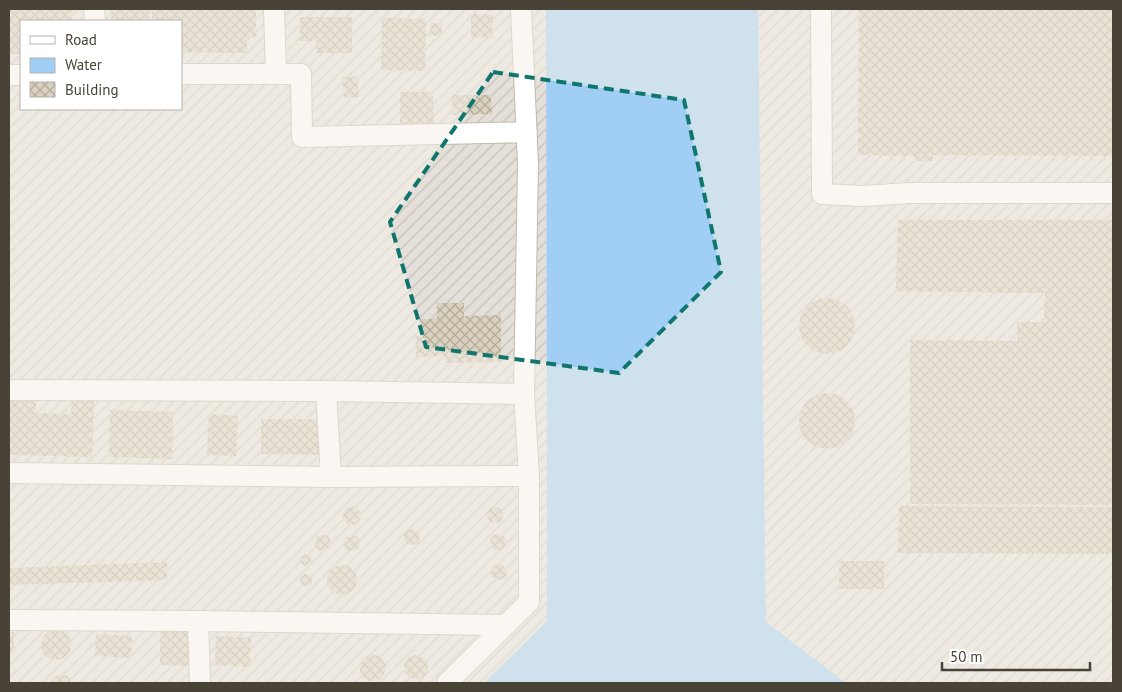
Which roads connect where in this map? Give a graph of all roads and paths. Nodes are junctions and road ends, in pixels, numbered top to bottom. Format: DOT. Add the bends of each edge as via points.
graph roads {
  1 [pos="274,9"];
  2 [pos="521,9"];
  3 [pos="821,9"];
  4 [pos="182,74"];
  5 [pos="276,74"];
  6 [pos="527,132"];
  7 [pos="1113,193"];
  8 [pos="9,390"];
  9 [pos="326,391"];
  10 [pos="524,394"];
  11 [pos="9,473"];
  12 [pos="331,476"];
  13 [pos="528,476"];
  14 [pos="9,620"];
  15 [pos="198,621"];
  16 [pos="506,625"];
  17 [pos="200,683"];
  18 [pos="447,683"];
  1 -- 5 [label="lane"];
  2 -- 6 [label="lane"];
  3 -- 7 [label="lane" via="822,194"];
  4 -- 5 [label="lane"];
  5 -- 6 [label="lane" via="301,74 302,137"];
  6 -- 10 [label="lane"];
  8 -- 9 [label="lane"];
  9 -- 10 [label="lane"];
  9 -- 12 [label="lane"];
  10 -- 13 [label="lane"];
  11 -- 12 [label="lane"];
  12 -- 13 [label="lane"];
  13 -- 16 [label="lane" via="529,602"];
  14 -- 15 [label="lane"];
  15 -- 16 [label="lane"];
  15 -- 17 [label="lane"];
  16 -- 18 [label="lane"];
}
